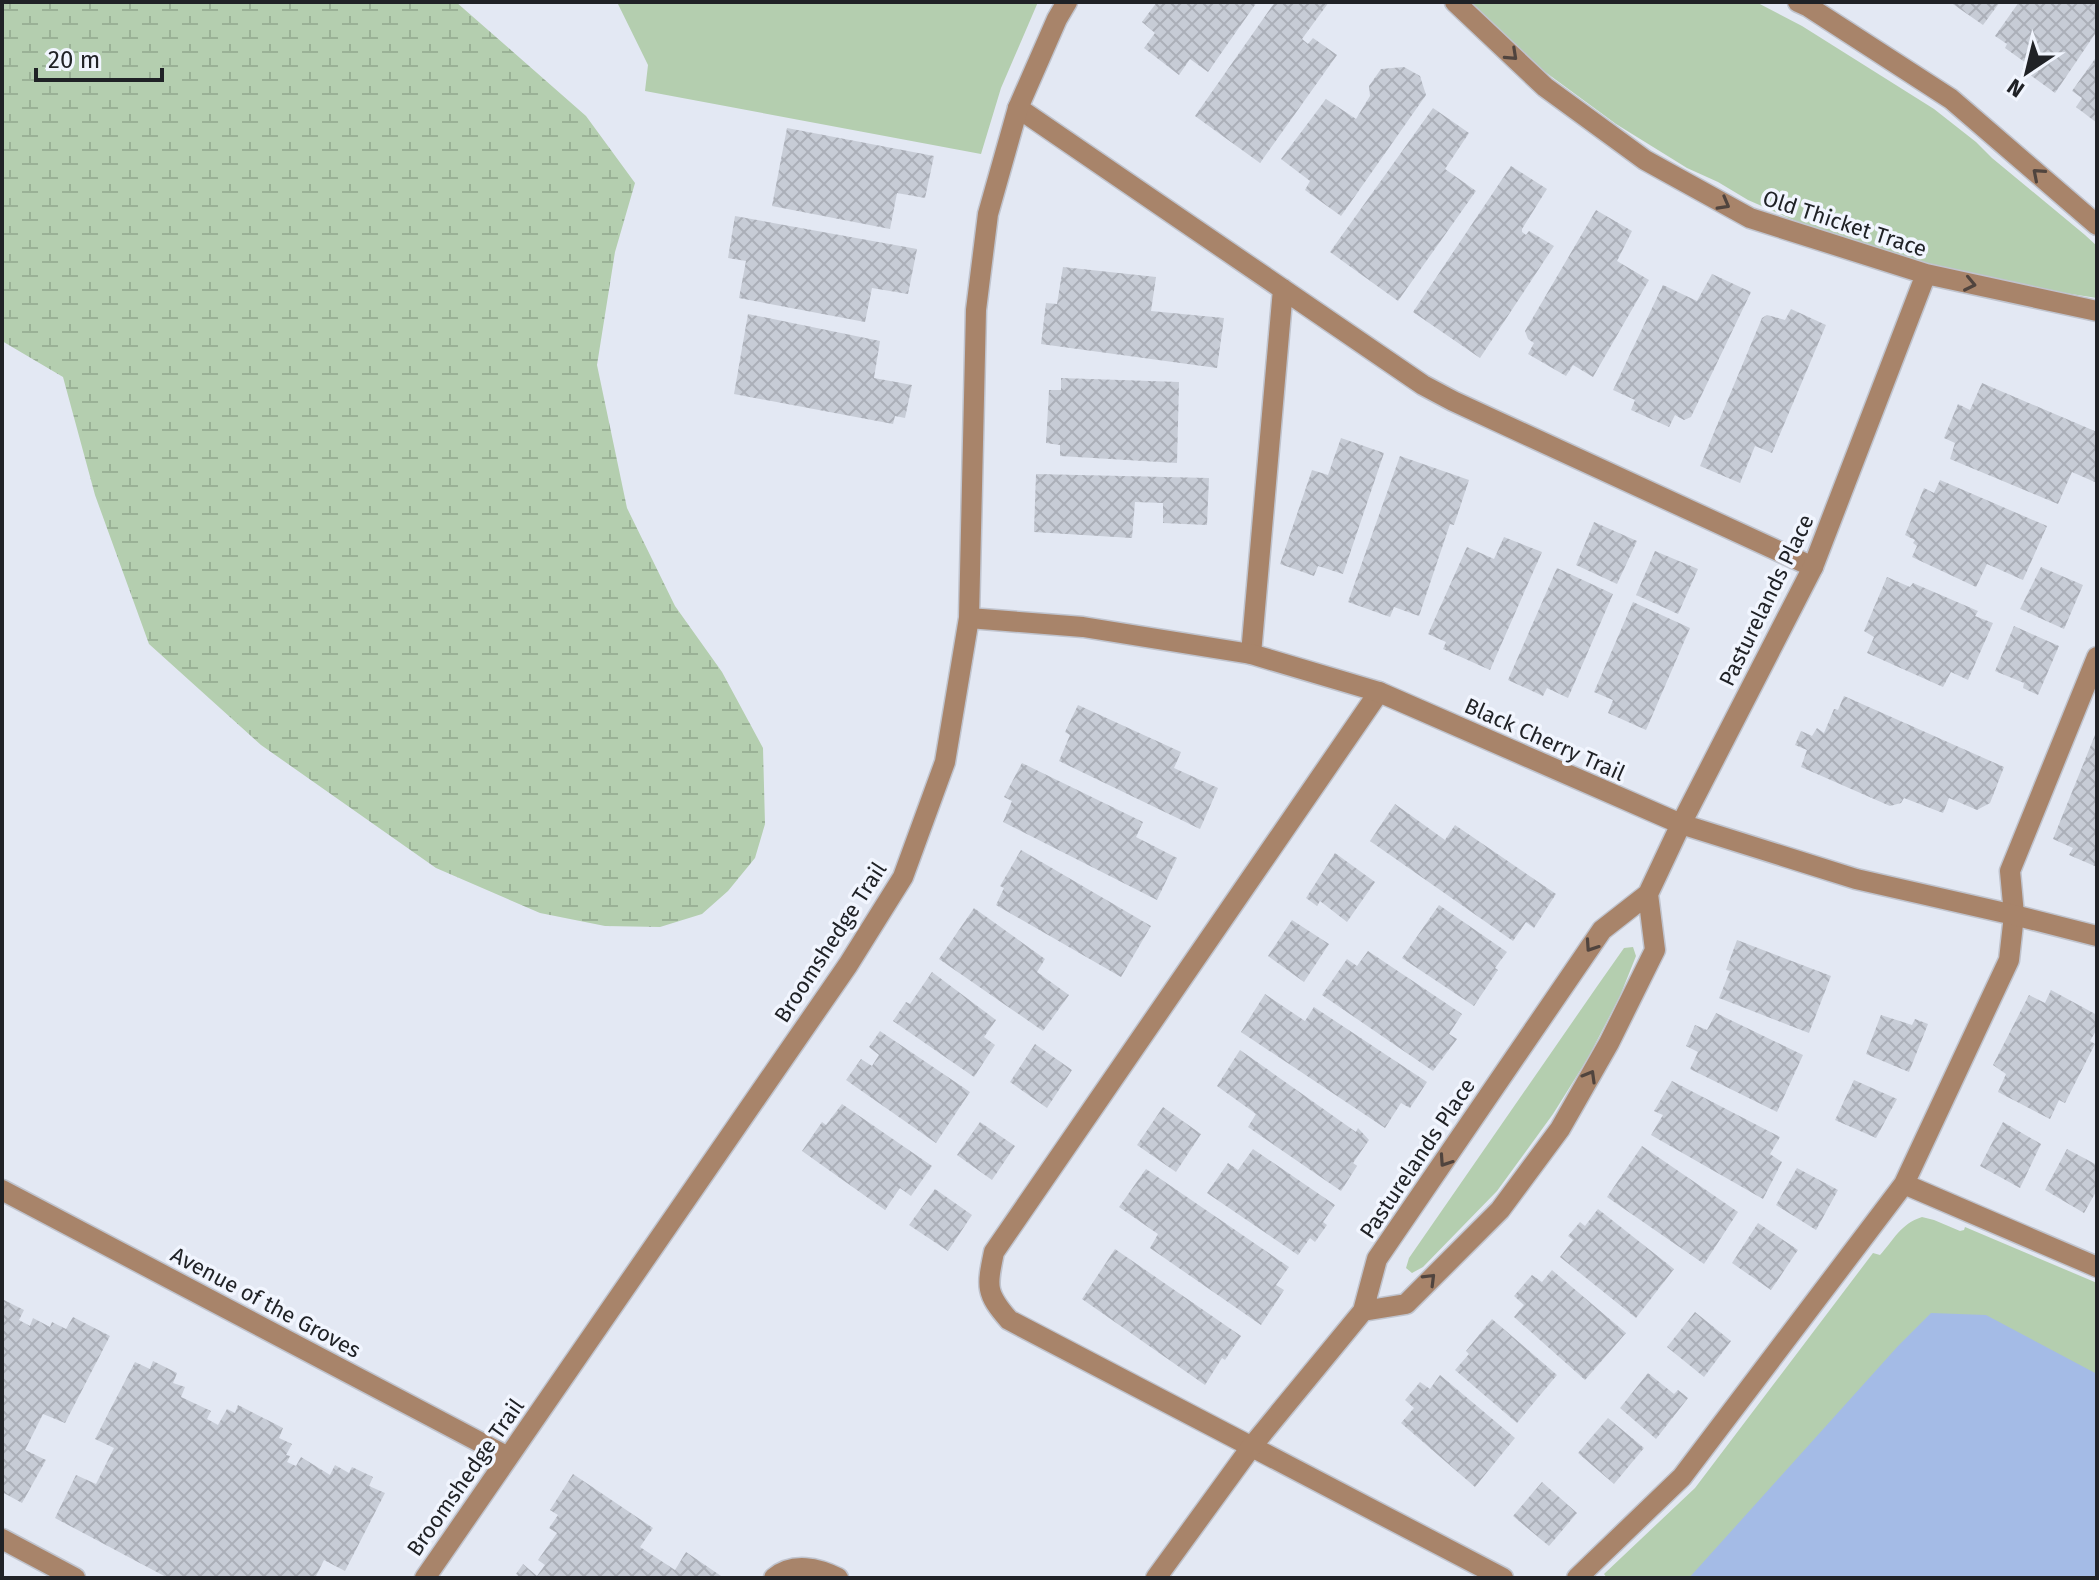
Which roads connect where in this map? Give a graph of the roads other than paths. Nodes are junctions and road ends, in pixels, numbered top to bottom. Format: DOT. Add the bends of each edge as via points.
graph roads {
  1 [pos="1067,2"];
  2 [pos="1455,2"];
  3 [pos="1806,4"];
  4 [pos="1018,108"];
  5 [pos="2097,225"];
  6 [pos="1926,274"];
  7 [pos="1283,289"];
  8 [pos="2097,311"];
  9 [pos="1813,567"];
  10 [pos="969,618"];
  11 [pos="1251,654"];
  12 [pos="2097,657"];
  13 [pos="1379,692"];
  14 [pos="1681,824"];
  15 [pos="1648,894"];
  16 [pos="2014,915"];
  17 [pos="2097,936"];
  18 [pos="1904,1184"];
  19 [pos="2,1190"];
  20 [pos="2097,1267"];
  21 [pos="1363,1311"];
  22 [pos="1252,1446"];
  23 [pos="508,1457"];
  24 [pos="2,1539"];
  25 [pos="75,1578"];
  26 [pos="425,1578"];
  27 [pos="774,1578"];
  28 [pos="838,1578"];
  29 [pos="1156,1578"];
  30 [pos="1503,1578"];
  31 [pos="1577,1578"];
  1 -- 4 [label="street, Broomshedge Trail"];
  2 -- 6 [label="street, Old Thicket Trace, one-way" via="1545,87 1645,160 1750,218"];
  5 -- 3 [label="street, one-way" via="1951,99"];
  4 -- 7 [label="street"];
  4 -- 10 [label="street, Broomshedge Trail" via="988,214 976,310"];
  6 -- 8 [label="street, Old Thicket Trace, one-way"];
  6 -- 9 [label="street, Pasturelands Place"];
  7 -- 9 [label="street" via="1453,401"];
  7 -- 11 [label="street"];
  9 -- 14 [label="street, Pasturelands Place"];
  10 -- 11 [label="street, Black Cherry Trail" via="1083,627"];
  10 -- 23 [label="street, Broomshedge Trail" via="945,762 903,877 848,965"];
  11 -- 13 [label="street, Black Cherry Trail"];
  12 -- 16 [label="street" via="2010,871"];
  13 -- 14 [label="street, Black Cherry Trail"];
  13 -- 22 [label="street" via="994,1252 988,1282 995,1304 1009,1320"];
  14 -- 15 [label="street, Pasturelands Place"];
  14 -- 16 [label="street, Black Cherry Trail" via="1856,879"];
  15 -- 21 [label="street, Pasturelands Place, one-way" via="1602,930 1377,1259"];
  21 -- 15 [label="street, one-way" via="1406,1304 1500,1210 1560,1129 1655,950"];
  16 -- 17 [label="street, Black Cherry Trail"];
  16 -- 18 [label="street" via="2009,960"];
  18 -- 20 [label="street"];
  18 -- 31 [label="street" via="1682,1477"];
  19 -- 23 [label="street, Avenue of the Groves"];
  21 -- 22 [label="street, Pasturelands Place"];
  22 -- 29 [label="street, Pasturelands Place"];
  22 -- 30 [label="street"];
  23 -- 26 [label="street, Broomshedge Trail"];
  24 -- 25 [label="street"];
  27 -- 28 [label="street" via="794,1568 822,1570"];
}
